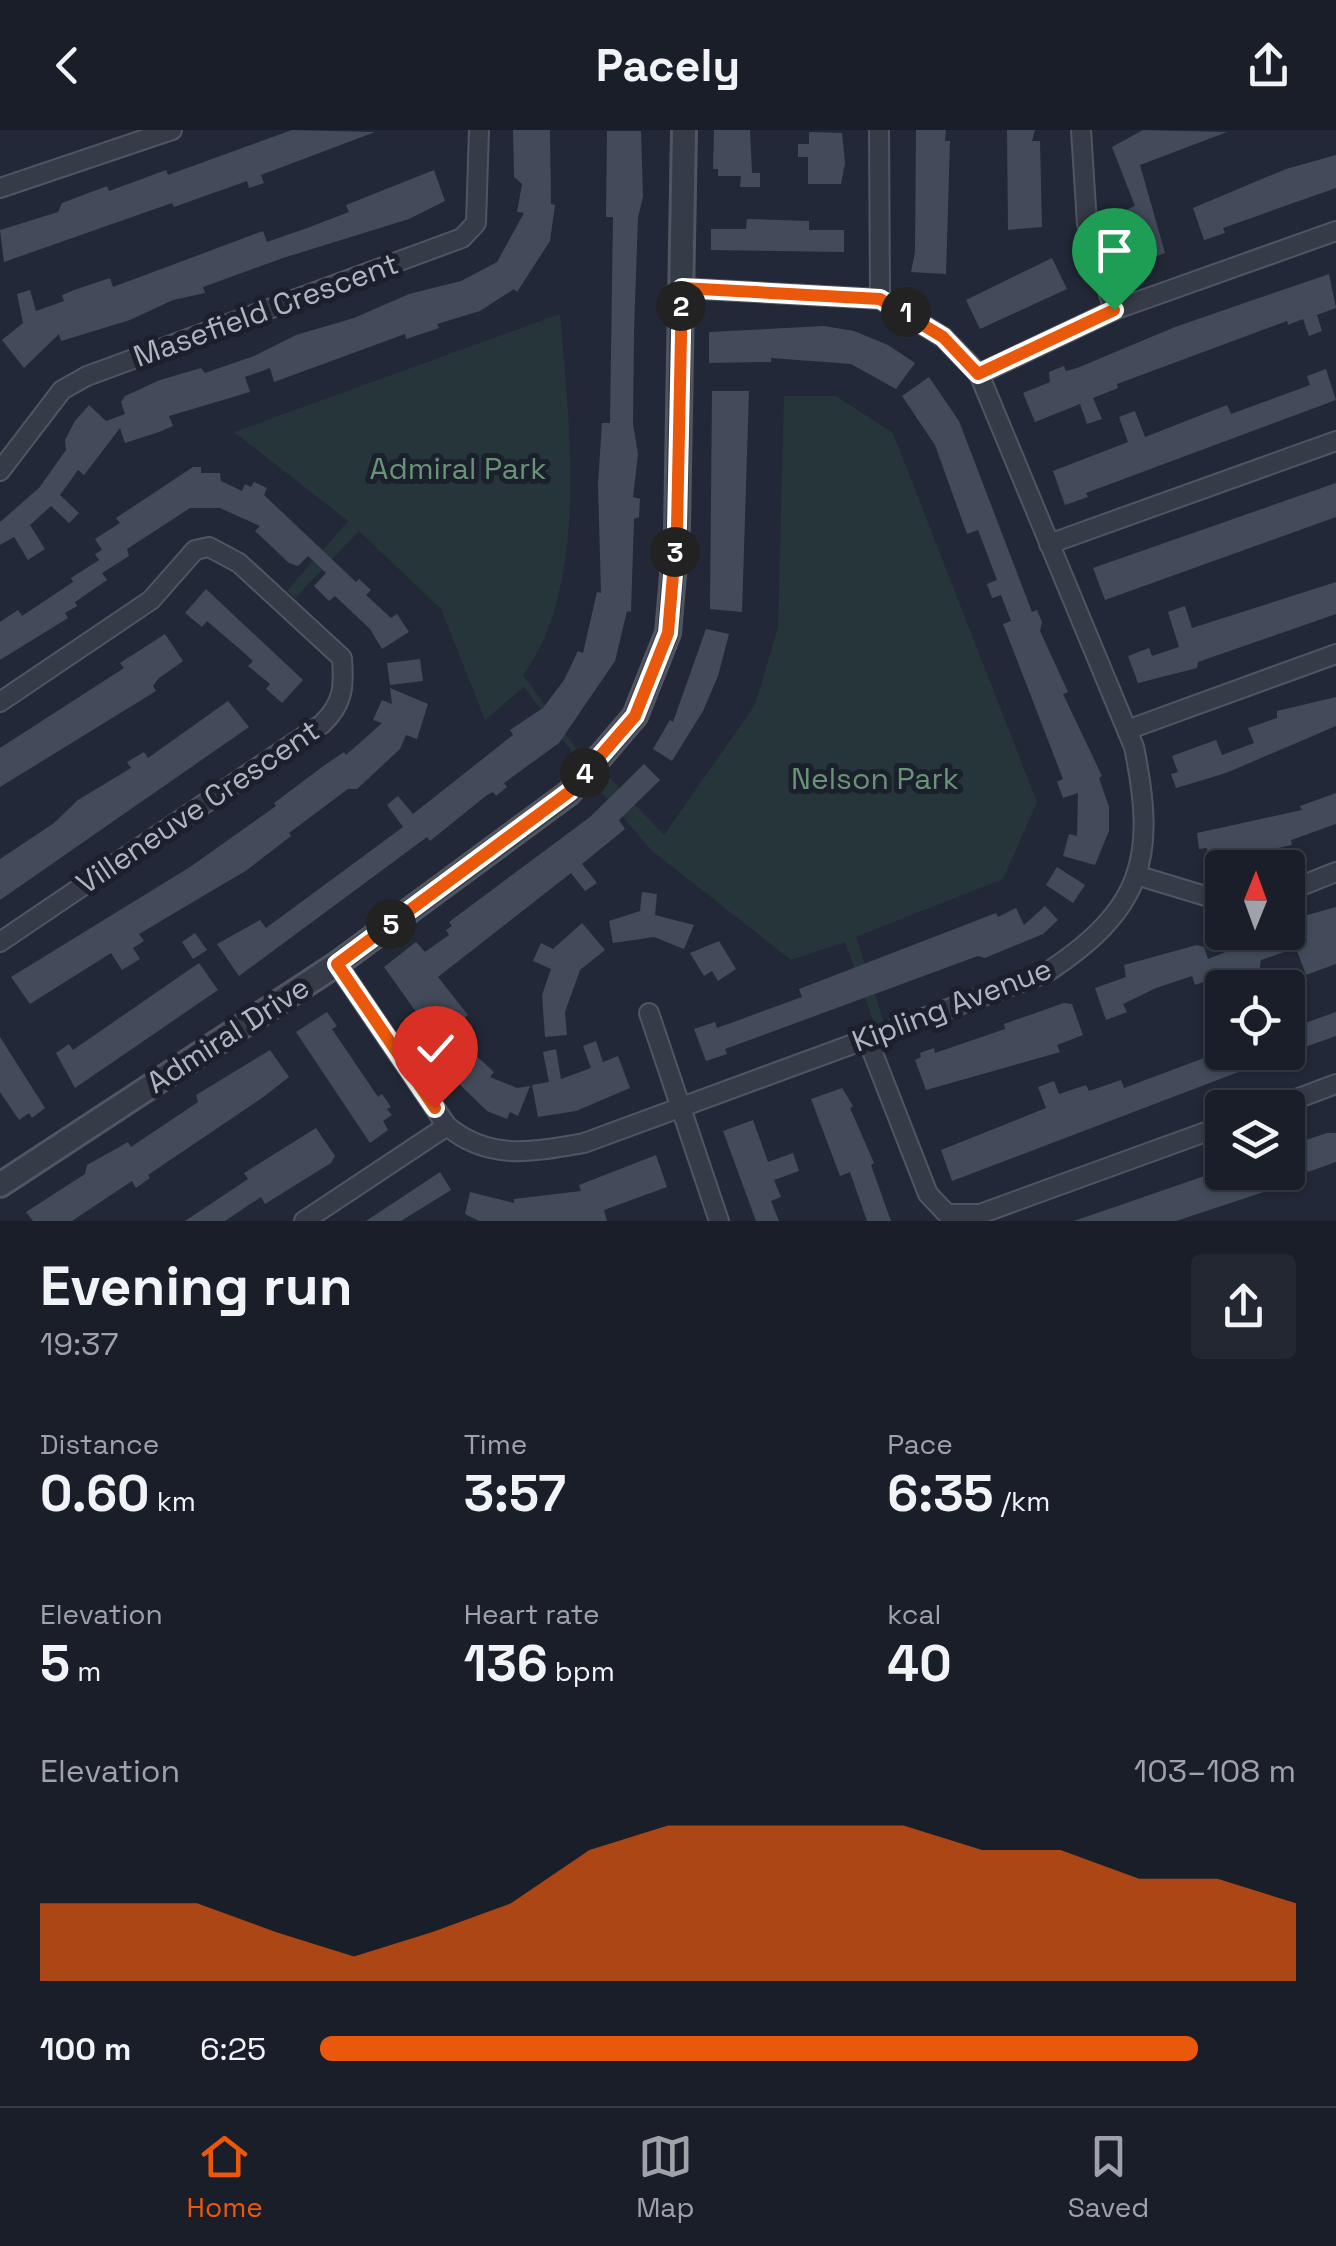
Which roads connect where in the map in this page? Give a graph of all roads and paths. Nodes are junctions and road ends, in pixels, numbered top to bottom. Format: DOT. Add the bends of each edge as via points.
graph roads {
  1 [pos="172,130"];
  2 [pos="479,130"];
  3 [pos="684,130"];
  4 [pos="879,130"];
  5 [pos="1080,130"];
  6 [pos="1,184"];
  7 [pos="1336,231"];
  8 [pos="682,288"];
  9 [pos="880,299"];
  10 [pos="1114,310"];
  11 [pos="978,374"];
  12 [pos="1336,441"];
  13 [pos="0,471"];
  14 [pos="1049,544"];
  15 [pos="1336,654"];
  16 [pos="0,702"];
  17 [pos="1127,730"];
  18 [pos="1336,872"];
  19 [pos="1136,875"];
  20 [pos="1305,884"];
  21 [pos="1205,896"];
  22 [pos="0,942"];
  23 [pos="337,964"];
  24 [pos="649,1013"];
  25 [pos="868,1038"];
  26 [pos="1336,1084"];
  27 [pos="1305,1096"];
  28 [pos="678,1108"];
  29 [pos="447,1126"];
  30 [pos="1205,1132"];
  31 [pos="0,1185"];
  32 [pos="304,1221"];
  33 [pos="719,1221"];
  1 -- 6 [label="street" via="30,182"];
  2 -- 13 [label="street, Masefield Crescent" via="476,223 462,238 86,376 62,390"];
  3 -- 8 [label="street, Admiral Drive"];
  4 -- 9 [label="street"];
  5 -- 10 [label="street" via="1088,224"];
  7 -- 10 [label="street"];
  8 -- 9 [label="street, Kipling Avenue"];
  8 -- 23 [label="street, Admiral Drive" via="668,633 635,716 569,792"];
  9 -- 11 [label="street, Kipling Avenue" via="943,337"];
  10 -- 11 [label="street"];
  11 -- 14 [label="street, Kipling Avenue"];
  12 -- 14 [label="street"];
  14 -- 17 [label="street, Kipling Avenue"];
  15 -- 17 [label="street"];
  16 -- 22 [label="street, Villeneuve Crescent" via="150,600 195,550 208,547 238,564 342,658 344,692 322,724"];
  17 -- 19 [label="street, Kipling Avenue" via="1146,805"];
  18 -- 20 [label="street"];
  19 -- 21 [label="street"];
  19 -- 25 [label="street, Kipling Avenue" via="1134,891 1094,942 1046,973"];
  23 -- 29 [label="street, Kipling Avenue"];
  23 -- 31 [label="street, Admiral Drive"];
  24 -- 28 [label="street"];
  25 -- 28 [label="street, Kipling Avenue"];
  25 -- 30 [label="street" via="928,1194 947,1214 980,1214"];
  26 -- 27 [label="street"];
  28 -- 29 [label="street, Kipling Avenue" via="584,1143 519,1155 468,1143"];
  28 -- 33 [label="street"];
  29 -- 32 [label="street"];
}
